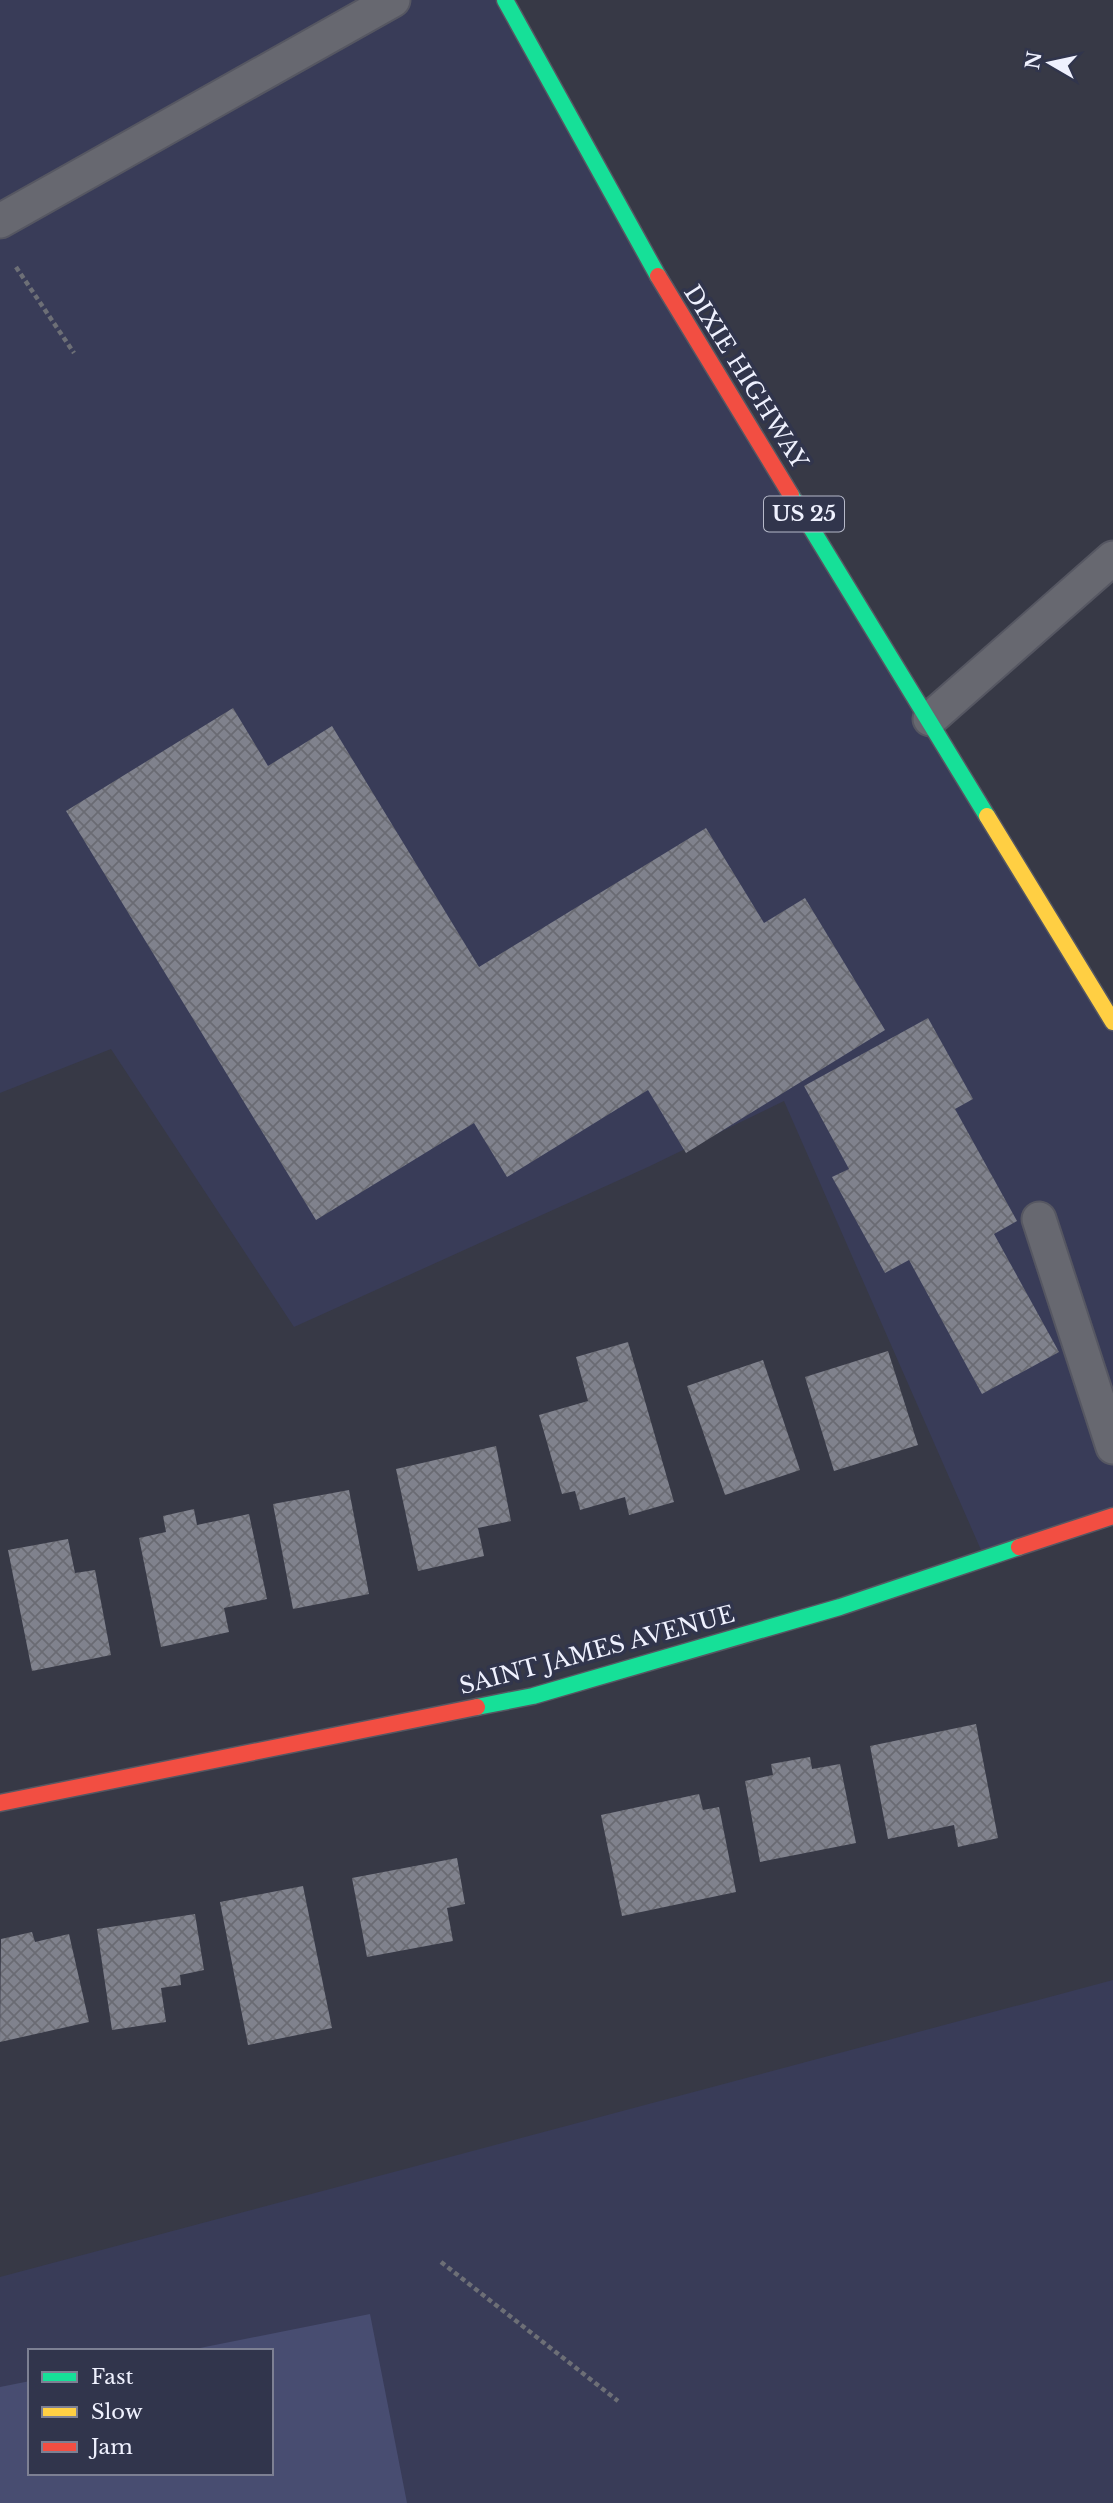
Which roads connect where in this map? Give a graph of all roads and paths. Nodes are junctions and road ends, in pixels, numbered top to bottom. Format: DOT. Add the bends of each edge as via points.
graph roads {
  1 [pos="393,0"];
  2 [pos="505,0"];
  3 [pos="0,221"];
  4 [pos="15,265"];
  5 [pos="74,353"];
  6 [pos="1113,558"];
  7 [pos="929,719"];
  8 [pos="1113,1022"];
  9 [pos="1039,1219"];
  10 [pos="1113,1447"];
  11 [pos="1113,1516"];
  12 [pos="0,1803"];
  13 [pos="441,2262"];
  14 [pos="618,2401"];
  1 -- 3 [label="lane"];
  2 -- 7 [label="main road, DIXIE HIGHWAY / US 25" via="666,290"];
  4 -- 5 [label="path"];
  6 -- 7 [label="lane"];
  7 -- 8 [label="main road, DIXIE HIGHWAY / US 25"];
  9 -- 10 [label="lane"];
  11 -- 12 [label="main road, SAINT JAMES AVENUE" via="840,1607 533,1696"];
  13 -- 14 [label="path"];
}
